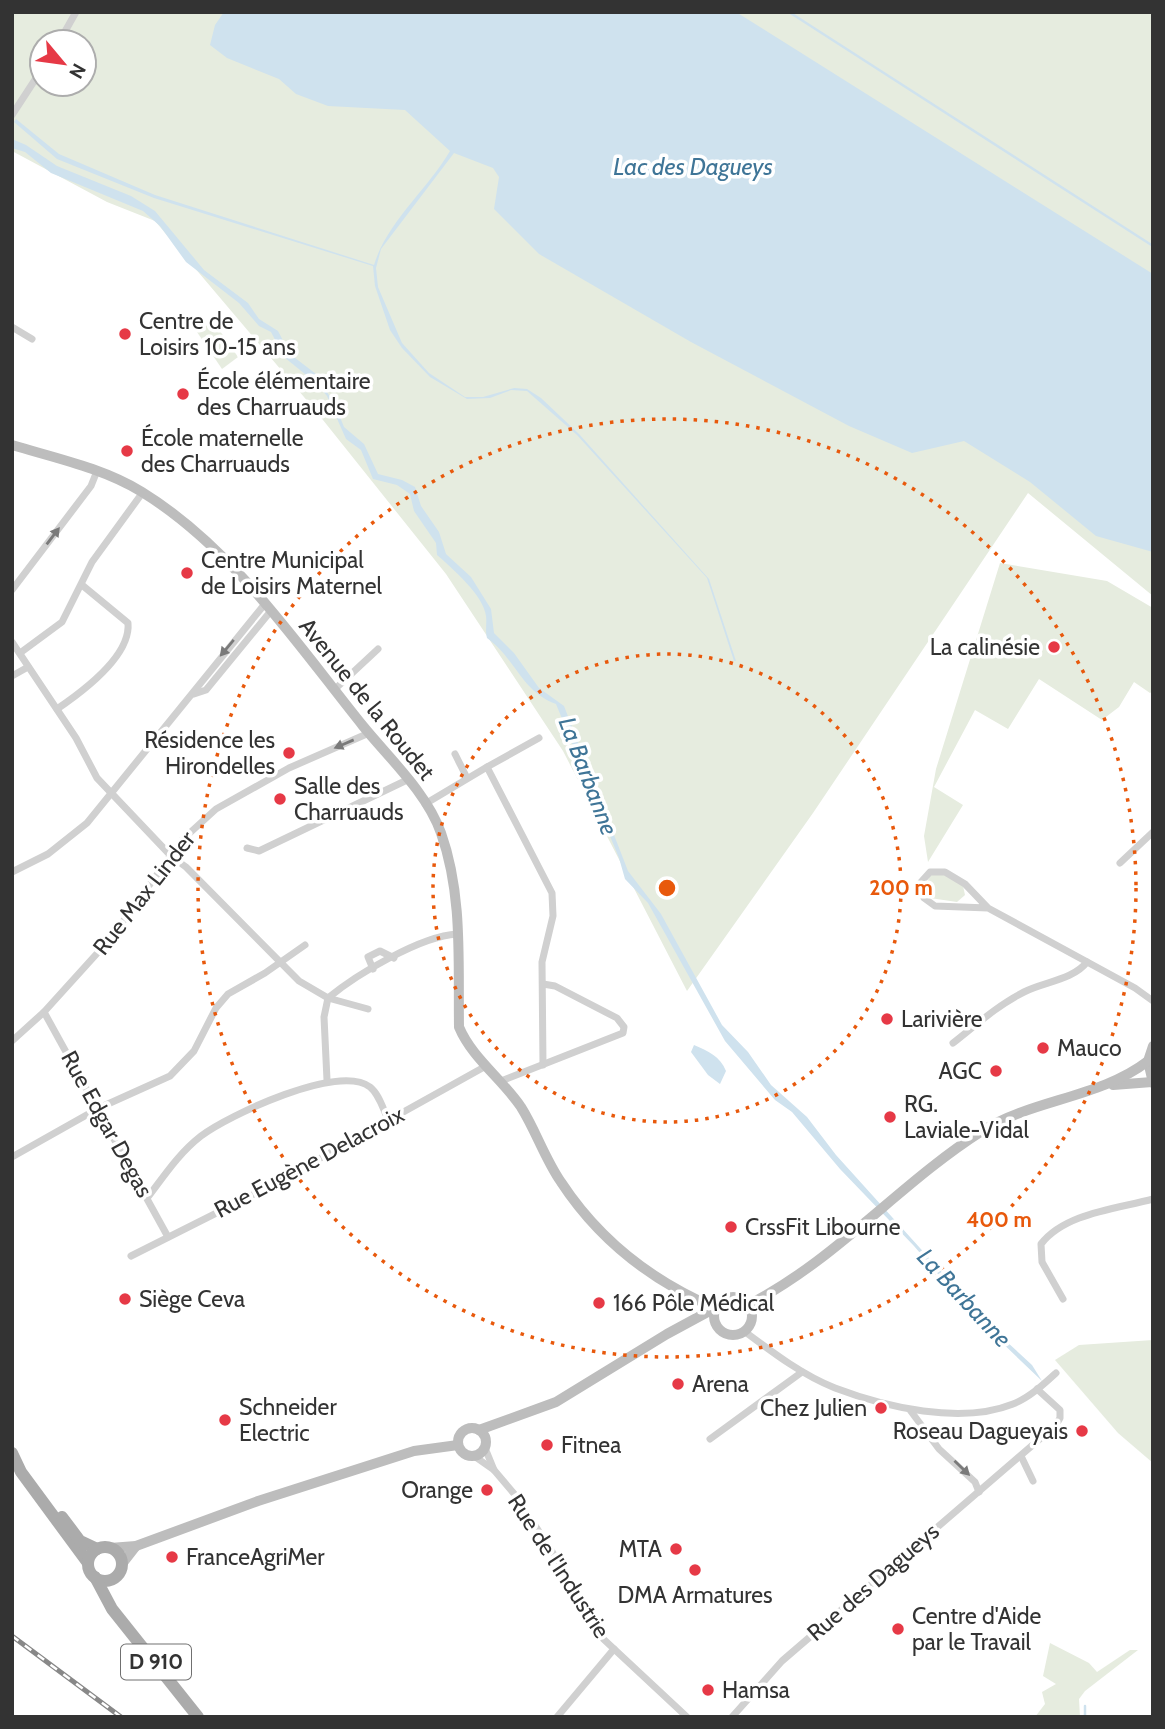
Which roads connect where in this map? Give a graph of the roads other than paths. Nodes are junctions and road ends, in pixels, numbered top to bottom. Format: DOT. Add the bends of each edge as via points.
graph roads {
  1 [pos="76,12"];
  2 [pos="67,28"];
  3 [pos="28,90"];
  4 [pos="12,115"];
  5 [pos="12,327"];
  6 [pos="32,339"];
  7 [pos="12,445"];
  8 [pos="97,471"];
  9 [pos="143,492"];
  10 [pos="82,585"];
  11 [pos="12,590"];
  12 [pos="267,609"];
  13 [pos="12,642"];
  14 [pos="378,649"];
  15 [pos="20,653"];
  16 [pos="28,667"];
  17 [pos="12,676"];
  18 [pos="334,690"];
  19 [pos="57,709"];
  20 [pos="369,733"];
  21 [pos="539,738"];
  22 [pos="455,754"];
  23 [pos="487,767"];
  24 [pos="467,778"];
  25 [pos="407,780"];
  26 [pos="112,793"];
  27 [pos="425,803"];
  28 [pos="1153,832"];
  29 [pos="247,848"];
  30 [pos="172,857"];
  31 [pos="1120,863"];
  32 [pos="12,872"];
  33 [pos="972,890"];
  34 [pos="958,906"];
  35 [pos="988,908"];
  36 [pos="457,934"];
  37 [pos="305,945"];
  38 [pos="394,958"];
  39 [pos="1087,962"];
  40 [pos="279,964"];
  41 [pos="373,969"];
  42 [pos="542,985"];
  43 [pos="328,998"];
  44 [pos="1153,1001"];
  45 [pos="368,1009"];
  46 [pos="44,1012"];
  47 [pos="12,1041"];
  48 [pos="953,1043"];
  49 [pos="1153,1046"];
  50 [pos="1148,1062"];
  51 [pos="543,1065"];
  52 [pos="486,1066"];
  53 [pos="327,1080"];
  54 [pos="501,1081"];
  55 [pos="1152,1082"];
  56 [pos="1097,1087"];
  57 [pos="99,1108"];
  58 [pos="388,1119"];
  59 [pos="12,1157"];
  60 [pos="148,1197"];
  61 [pos="1153,1199"];
  62 [pos="169,1237"];
  63 [pos="131,1256"];
  64 [pos="1063,1299"];
  65 [pos="697,1301"];
  66 [pos="748,1305"];
  67 [pos="715,1308"];
  68 [pos="697,1318"];
  69 [pos="716,1323"];
  70 [pos="744,1331"];
  71 [pos="802,1371"];
  72 [pos="1056,1373"];
  73 [pos="1037,1389"];
  74 [pos="910,1410"];
  75 [pos="509,1420"];
  76 [pos="479,1430"];
  77 [pos="710,1439"];
  78 [pos="458,1445"];
  79 [pos="485,1445"];
  80 [pos="12,1452"];
  81 [pos="474,1456"];
  82 [pos="1021,1456"];
  83 [pos="495,1470"];
  84 [pos="1033,1481"];
  85 [pos="979,1492"];
  86 [pos="136,1546"];
  87 [pos="104,1548"];
  88 [pos="88,1563"];
  89 [pos="122,1564"];
  90 [pos="95,1577"];
  91 [pos="115,1577"];
  92 [pos="112,1609"];
  93 [pos="614,1649"];
  94 [pos="198,1717"];
  95 [pos="557,1717"];
  96 [pos="687,1717"];
  97 [pos="732,1717"];
  1 -- 2 [label="street"];
  3 -- 4 [label="street"];
  5 -- 6 [label="street"];
  7 -- 8 [label="main road, Avenue de la Roudet"];
  8 -- 9 [label="main road, Avenue de la Roudet"];
  11 -- 8 [label="street, one-way" via="91,486"];
  9 -- 10 [label="street" via="92,562"];
  9 -- 12 [label="main road, Avenue de la Roudet" via="194,530"];
  10 -- 15 [label="street" via="62,622"];
  10 -- 19 [label="street" via="128,623 129,635 93,682"];
  12 -- 18 [label="main road, Avenue de la Roudet"];
  12 -- 26 [label="street" via="206,690 194,694"];
  13 -- 15 [label="street"];
  14 -- 18 [label="street"];
  15 -- 16 [label="street"];
  16 -- 17 [label="street"];
  16 -- 19 [label="street"];
  18 -- 20 [label="main road, Avenue de la Roudet"];
  19 -- 26 [label="street" via="97,778"];
  20 -- 25 [label="main road, Avenue de la Roudet"];
  20 -- 30 [label="street, Rue Max Linder, one-way" via="289,768 216,808 193,828"];
  21 -- 23 [label="street"];
  22 -- 24 [label="street"];
  23 -- 24 [label="street"];
  23 -- 42 [label="street" via="552,893"];
  24 -- 27 [label="street"];
  25 -- 27 [label="main road, Avenue de la Roudet"];
  25 -- 29 [label="street" via="259,851"];
  26 -- 30 [label="street"];
  26 -- 32 [label="street" via="71,839"];
  27 -- 36 [label="main road, Avenue de la Roudet" via="440,830 452,870"];
  28 -- 31 [label="street"];
  30 -- 40 [label="street"];
  30 -- 46 [label="street, Rue Max Linder" via="111,938"];
  33 -- 34 [label="street"];
  33 -- 34 [label="street" via="939,870 924,878 924,898 935,906"];
  33 -- 35 [label="street"];
  34 -- 35 [label="street"];
  35 -- 39 [label="street"];
  36 -- 38 [label="street" via="439,935"];
  36 -- 52 [label="main road, Avenue de la Roudet" via="459,1027 466,1044"];
  37 -- 40 [label="street"];
  38 -- 41 [label="street"];
  38 -- 41 [label="street" via="380,951 368,957"];
  39 -- 44 [label="street"];
  39 -- 48 [label="street" via="1078,971 1006,1002"];
  40 -- 43 [label="street"];
  40 -- 57 [label="street" via="228,994 194,1051 170,1076"];
  41 -- 43 [label="street"];
  42 -- 51 [label="street"];
  42 -- 51 [label="street" via="555,986 624,1027 620,1036"];
  43 -- 45 [label="street"];
  43 -- 53 [label="street" via="324,1017"];
  46 -- 47 [label="street, Rue Max Linder"];
  46 -- 57 [label="street, Rue Edgar Degas"];
  49 -- 50 [label="main road"];
  50 -- 55 [label="main road"];
  50 -- 56 [label="main road"];
  51 -- 54 [label="street"];
  52 -- 54 [label="main road, Avenue de la Roudet"];
  52 -- 58 [label="street, Rue Eugène Delacroix"];
  53 -- 58 [label="street" via="355,1081 371,1088"];
  53 -- 60 [label="street" via="220,1123 179,1156"];
  54 -- 65 [label="main road, Avenue de la Roudet" via="587,1220 637,1265"];
  55 -- 56 [label="main road"];
  56 -- 66 [label="main road" via="1020,1112 985,1129 900,1191 827,1255"];
  57 -- 59 [label="street"];
  57 -- 60 [label="street, Rue Edgar Degas"];
  58 -- 62 [label="street, Rue Eugène Delacroix"];
  60 -- 62 [label="street, Rue Edgar Degas"];
  61 -- 64 [label="street" via="1065,1223 1051,1232 1041,1244 1042,1262"];
  62 -- 63 [label="street, Rue Eugène Delacroix"];
  65 -- 67 [label="main road, Avenue de la Roudet"];
  65 -- 68 [label="main road"];
  66 -- 67 [label="main road" via="734,1297"];
  66 -- 70 [label="main road" via="751,1318"];
  67 -- 68 [label="main road"];
  67 -- 69 [label="main road"];
  68 -- 69 [label="main road"];
  68 -- 75 [label="main road" via="556,1402"];
  69 -- 70 [label="main road" via="726,1334"];
  70 -- 71 [label="street"];
  71 -- 74 [label="street" via="835,1388"];
  71 -- 77 [label="street"];
  72 -- 73 [label="street"];
  73 -- 74 [label="street" via="1016,1404 978,1413"];
  73 -- 82 [label="street, Rue des Dagueys" via="1060,1410 1060,1418"];
  74 -- 85 [label="street, one-way"];
  75 -- 76 [label="main road"];
  75 -- 79 [label="main road"];
  76 -- 78 [label="main road" via="464,1431"];
  76 -- 79 [label="main road"];
  78 -- 81 [label="main road" via="464,1454"];
  78 -- 86 [label="main road" via="433,1447 256,1501"];
  79 -- 81 [label="main road"];
  79 -- 83 [label="street, Rue de l'Industrie"];
  80 -- 87 [label="main road" via="80,1541"];
  80 -- 88 [label="main road"];
  81 -- 83 [label="street, Rue de l'Industrie"];
  82 -- 84 [label="street"];
  82 -- 85 [label="street, Rue des Dagueys"];
  83 -- 93 [label="street, Rue de l'Industrie" via="558,1561 598,1634"];
  85 -- 97 [label="street, Rue des Dagueys" via="782,1661"];
  86 -- 87 [label="main road"];
  86 -- 89 [label="main road"];
  87 -- 88 [label="main road"];
  87 -- 89 [label="main road" via="119,1554"];
  88 -- 90 [label="main road"];
  89 -- 91 [label="main road"];
  90 -- 91 [label="main road" via="105,1581"];
  90 -- 92 [label="main road, D 910"];
  91 -- 92 [label="main road"];
  92 -- 94 [label="main road, D 910"];
  93 -- 95 [label="street"];
  93 -- 96 [label="street, Rue de l'Industrie"];
}
